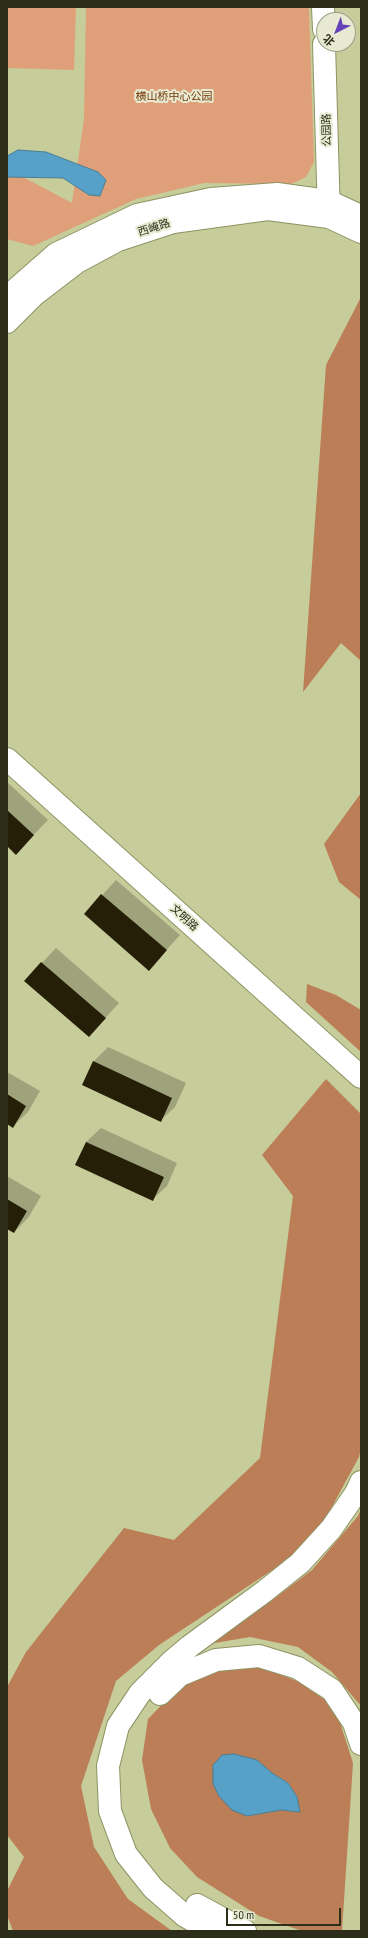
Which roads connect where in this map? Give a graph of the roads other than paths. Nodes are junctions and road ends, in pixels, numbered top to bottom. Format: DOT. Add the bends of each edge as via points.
graph roads {
  1 [pos="324,52"];
  2 [pos="329,209"];
  3 [pos="361,216"];
  4 [pos="361,232"];
  5 [pos="7,297"];
  6 [pos="7,322"];
  7 [pos="7,759"];
  8 [pos="361,1077"];
  9 [pos="361,1482"];
  10 [pos="361,1744"];
  11 [pos="212,1931"];
  12 [pos="245,1931"];
  1 -- 2 [label="main road, 公园路"];
  2 -- 3 [label="main road"];
  2 -- 4 [label="main road"];
  2 -- 5 [label="main road, 西崦路" via="277,194 211,199 137,215 56,254"];
  2 -- 6 [label="main road, 西崦路" via="268,209 173,222 118,240 77,262 34,294"];
  7 -- 8 [label="main road, 文明路"];
  9 -- 11 [label="main road" via="331,1529 300,1562 172,1662 140,1694 118,1726 108,1766 110,1812 126,1854 153,1888 185,1916"];
  10 -- 12 [label="main road" via="354,1723 332,1690 298,1668 259,1656 216,1660 180,1675 151,1703 132,1732 123,1768 125,1809 139,1847 164,1878 194,1903"];
}
